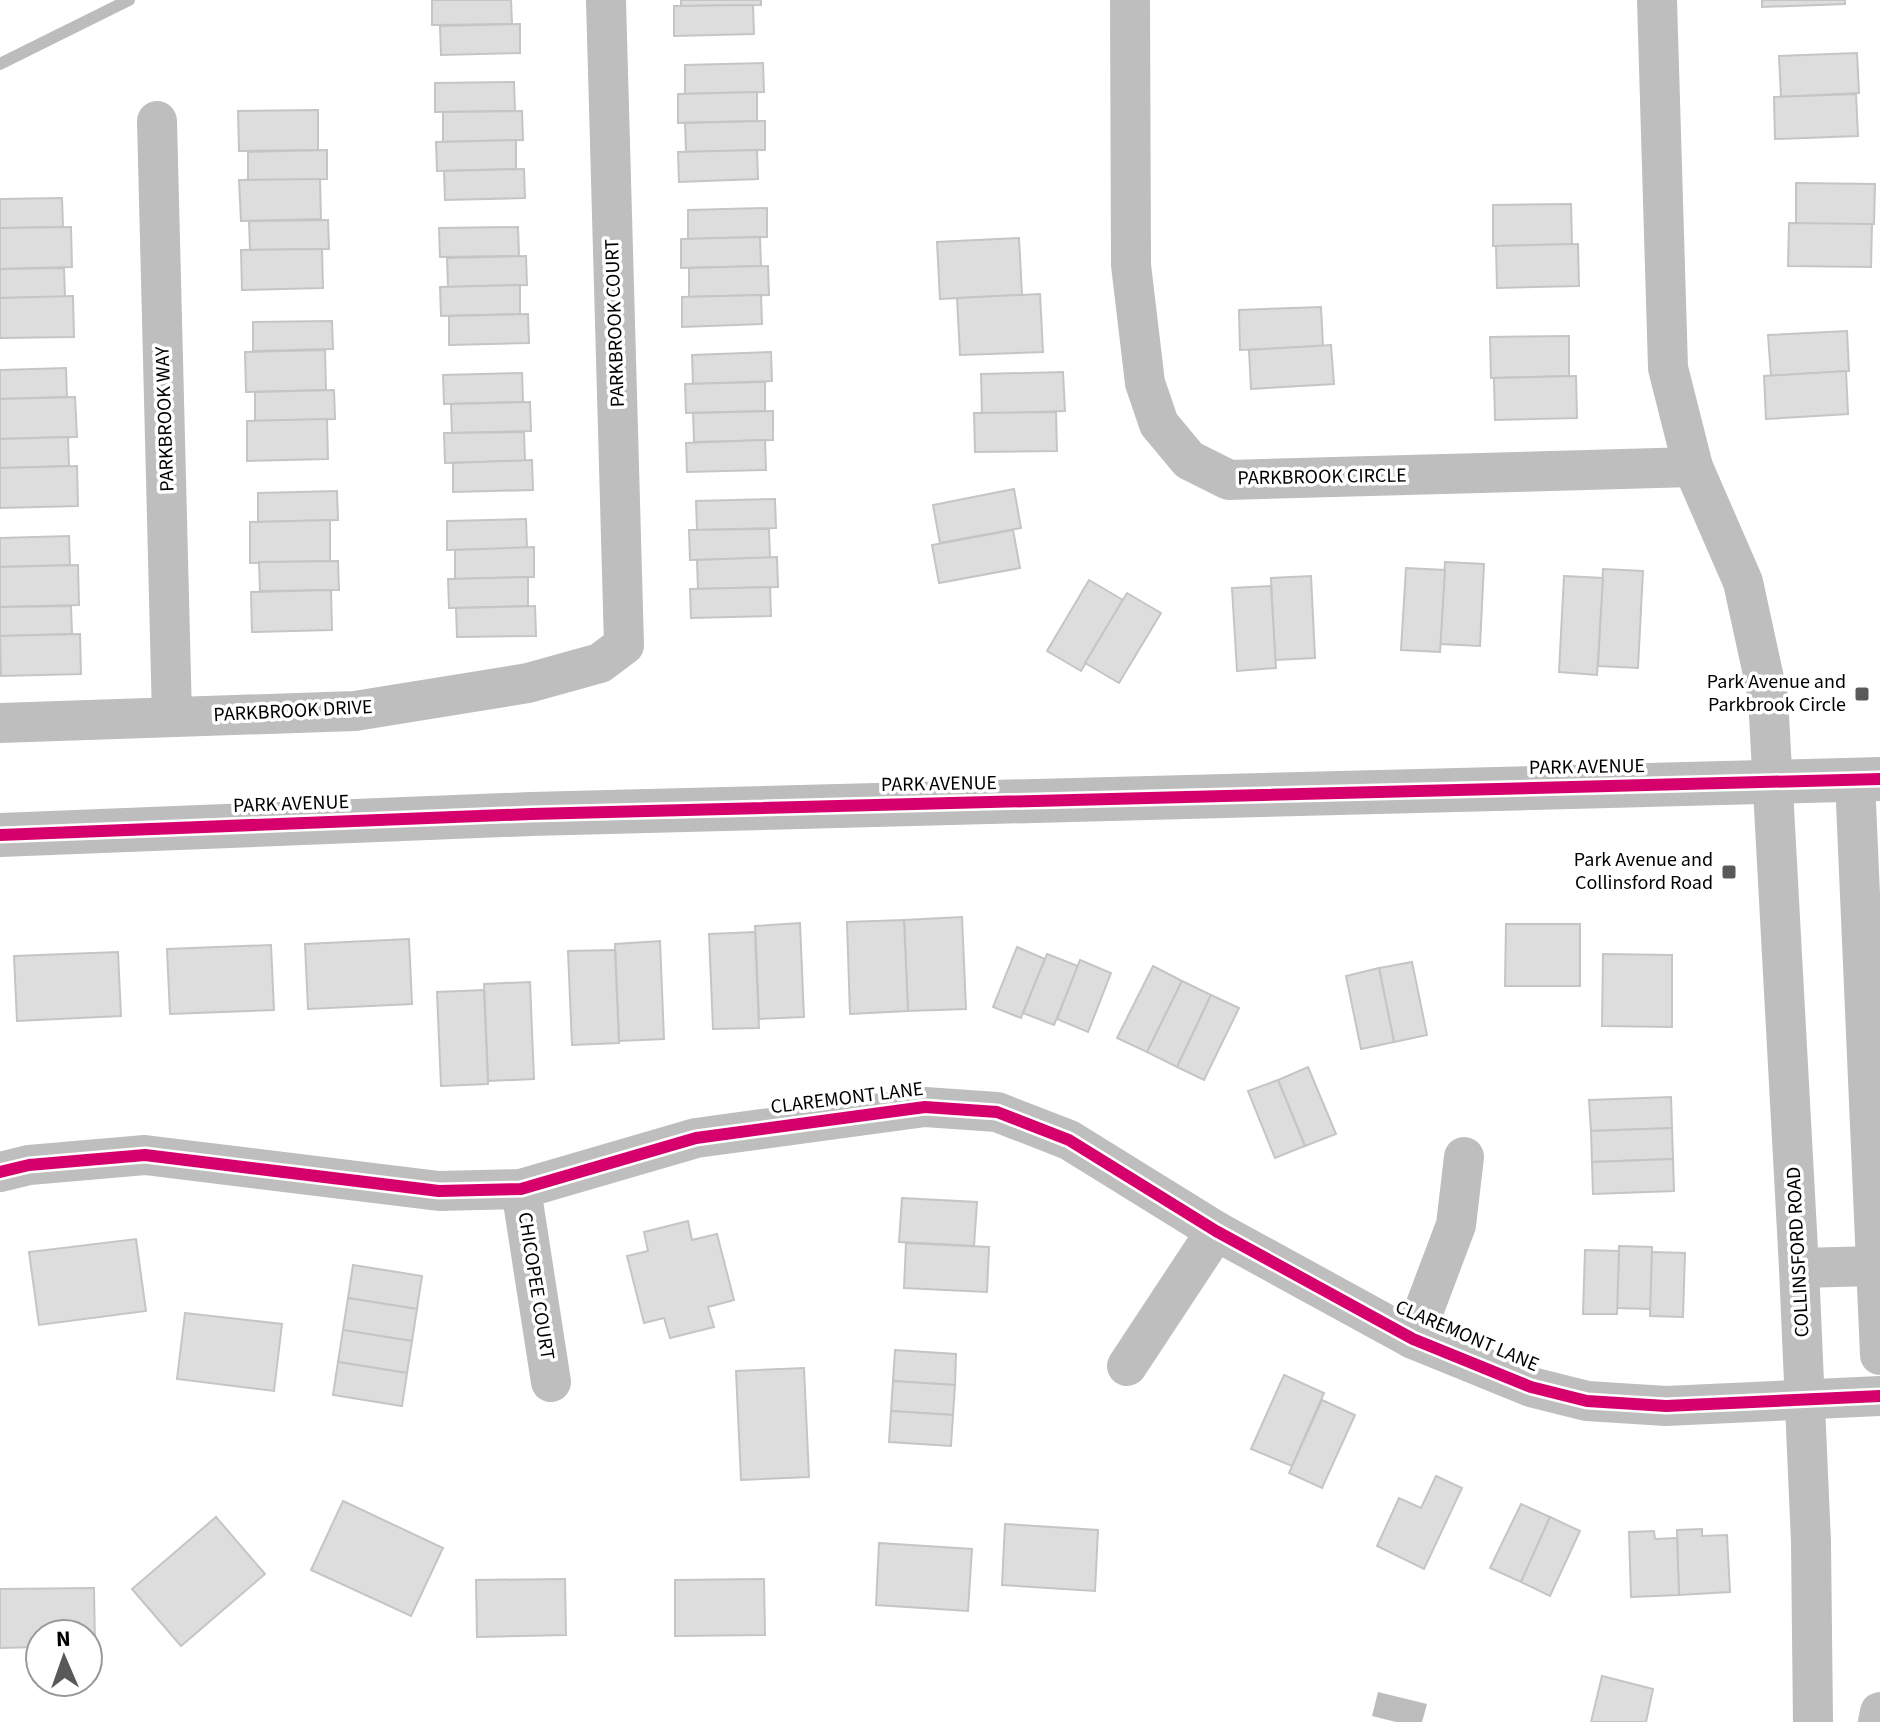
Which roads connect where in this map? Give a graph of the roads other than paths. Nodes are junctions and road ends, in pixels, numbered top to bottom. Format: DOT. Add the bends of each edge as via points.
graph roads {
  1 [pos="606,0"];
  2 [pos="1130,0"];
  3 [pos="1657,0"];
  4 [pos="157,121"];
  5 [pos="1693,467"];
  6 [pos="624,645"];
  7 [pos="172,717"];
  8 [pos="0,723"];
  9 [pos="1868,779"];
  10 [pos="1774,783"];
  11 [pos="0,835"];
  12 [pos="1874,1037"];
  13 [pos="1464,1157"];
  14 [pos="0,1172"];
  15 [pos="521,1189"];
  16 [pos="1216,1231"];
  17 [pos="1877,1266"];
  18 [pos="1799,1268"];
  19 [pos="1413,1339"];
  20 [pos="1880,1355"];
  21 [pos="1127,1366"];
  22 [pos="551,1382"];
  23 [pos="1880,1396"];
  24 [pos="1804,1400"];
  25 [pos="1880,1712"];
  26 [pos="1813,1722"];
  27 [pos="1878,1722"];
  1 -- 6 [label="street, PARKBROOK COURT"];
  2 -- 5 [label="street, PARKBROOK CIRCLE" via="1131,265 1145,383 1159,424 1189,460 1229,480"];
  3 -- 5 [label="street" via="1668,368"];
  4 -- 7 [label="street, PARKBROOK WAY"];
  5 -- 10 [label="street" via="1743,582 1768,697"];
  6 -- 7 [label="street, PARKBROOK DRIVE" via="600,663 528,683 355,711"];
  7 -- 8 [label="street, PARKBROOK DRIVE"];
  9 -- 10 [label="main road, PARK AVENUE"];
  9 -- 12 [label="street"];
  10 -- 11 [label="main road, PARK AVENUE" via="531,814"];
  10 -- 18 [label="street, COLLINSFORD ROAD"];
  12 -- 17 [label="street"];
  13 -- 19 [label="street" via="1456,1225"];
  14 -- 15 [label="street, CLAREMONT LANE" via="145,1155 439,1191"];
  15 -- 16 [label="street, CLAREMONT LANE" via="696,1138 925,1107 997,1112 1069,1140"];
  15 -- 22 [label="street, CHICOPEE COURT"];
  16 -- 19 [label="street, CLAREMONT LANE"];
  16 -- 21 [label="street"];
  17 -- 18 [label="street"];
  17 -- 20 [label="street"];
  18 -- 24 [label="street, COLLINSFORD ROAD"];
  19 -- 24 [label="street, CLAREMONT LANE" via="1531,1387 1587,1401 1666,1406"];
  23 -- 24 [label="street, CLAREMONT LANE"];
  24 -- 26 [label="street, COLLINSFORD ROAD"];
  25 -- 27 [label="street"];
}
